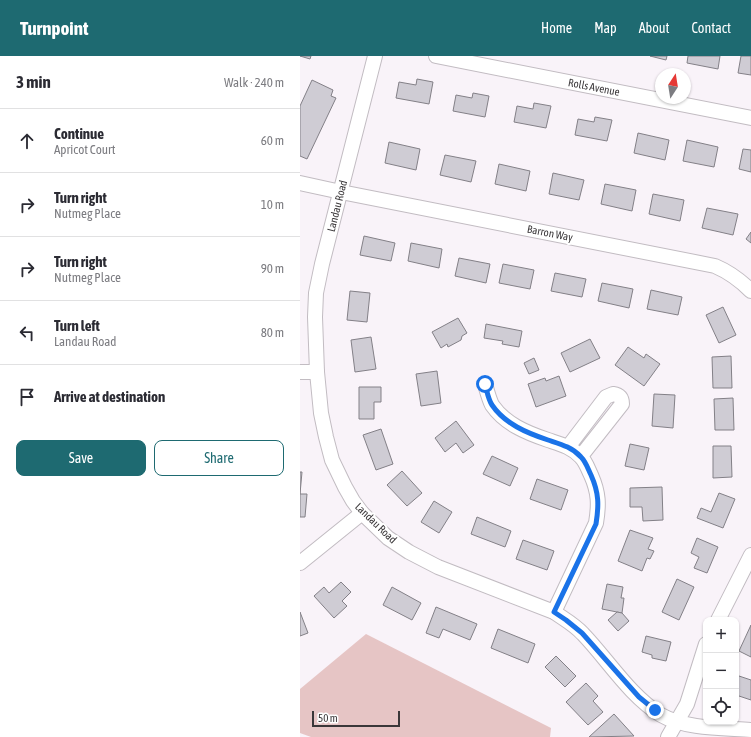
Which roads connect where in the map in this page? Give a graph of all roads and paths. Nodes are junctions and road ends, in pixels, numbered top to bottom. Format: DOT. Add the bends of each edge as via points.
graph roads {
  1 [pos="375,56"];
  2 [pos="436,56"];
  3 [pos="751,118"];
  4 [pos="300,183"];
  5 [pos="341,192"];
  6 [pos="751,291"];
  7 [pos="300,372"];
  8 [pos="317,372"];
  9 [pos="485,384"];
  10 [pos="568,447"];
  11 [pos="581,456"];
  12 [pos="362,513"];
  13 [pos="751,555"];
  14 [pos="300,563"];
  15 [pos="554,612"];
  16 [pos="720,617"];
  17 [pos="703,653"];
  18 [pos="676,721"];
  19 [pos="751,730"];
  20 [pos="668,737"];
  1 -- 5 [label="street, Landau Road"];
  2 -- 3 [label="street, Rolls Avenue"];
  4 -- 5 [label="street, Barron Way"];
  5 -- 6 [label="street, Barron Way" via="699,262 730,273"];
  5 -- 8 [label="street, Landau Road" via="316,293"];
  7 -- 8 [label="street"];
  8 -- 12 [label="street, Landau Road" via="326,437 332,460"];
  9 -- 10 [label="street" via="492,404 514,426"];
  10 -- 11 [label="street"];
  10 -- 11 [label="street" via="606,397 613,394 620,397 622,404"];
  11 -- 15 [label="street" via="586,462 597,492 599,508 596,524"];
  12 -- 14 [label="street"];
  12 -- 15 [label="street, Landau Road" via="388,538 408,552 438,567"];
  13 -- 16 [label="street"];
  15 -- 18 [label="street, Landau Road" via="582,633 639,697 662,715"];
  17 -- 18 [label="street" via="687,704"];
  18 -- 19 [label="street, Landau Road"];
  18 -- 20 [label="street"];
}
